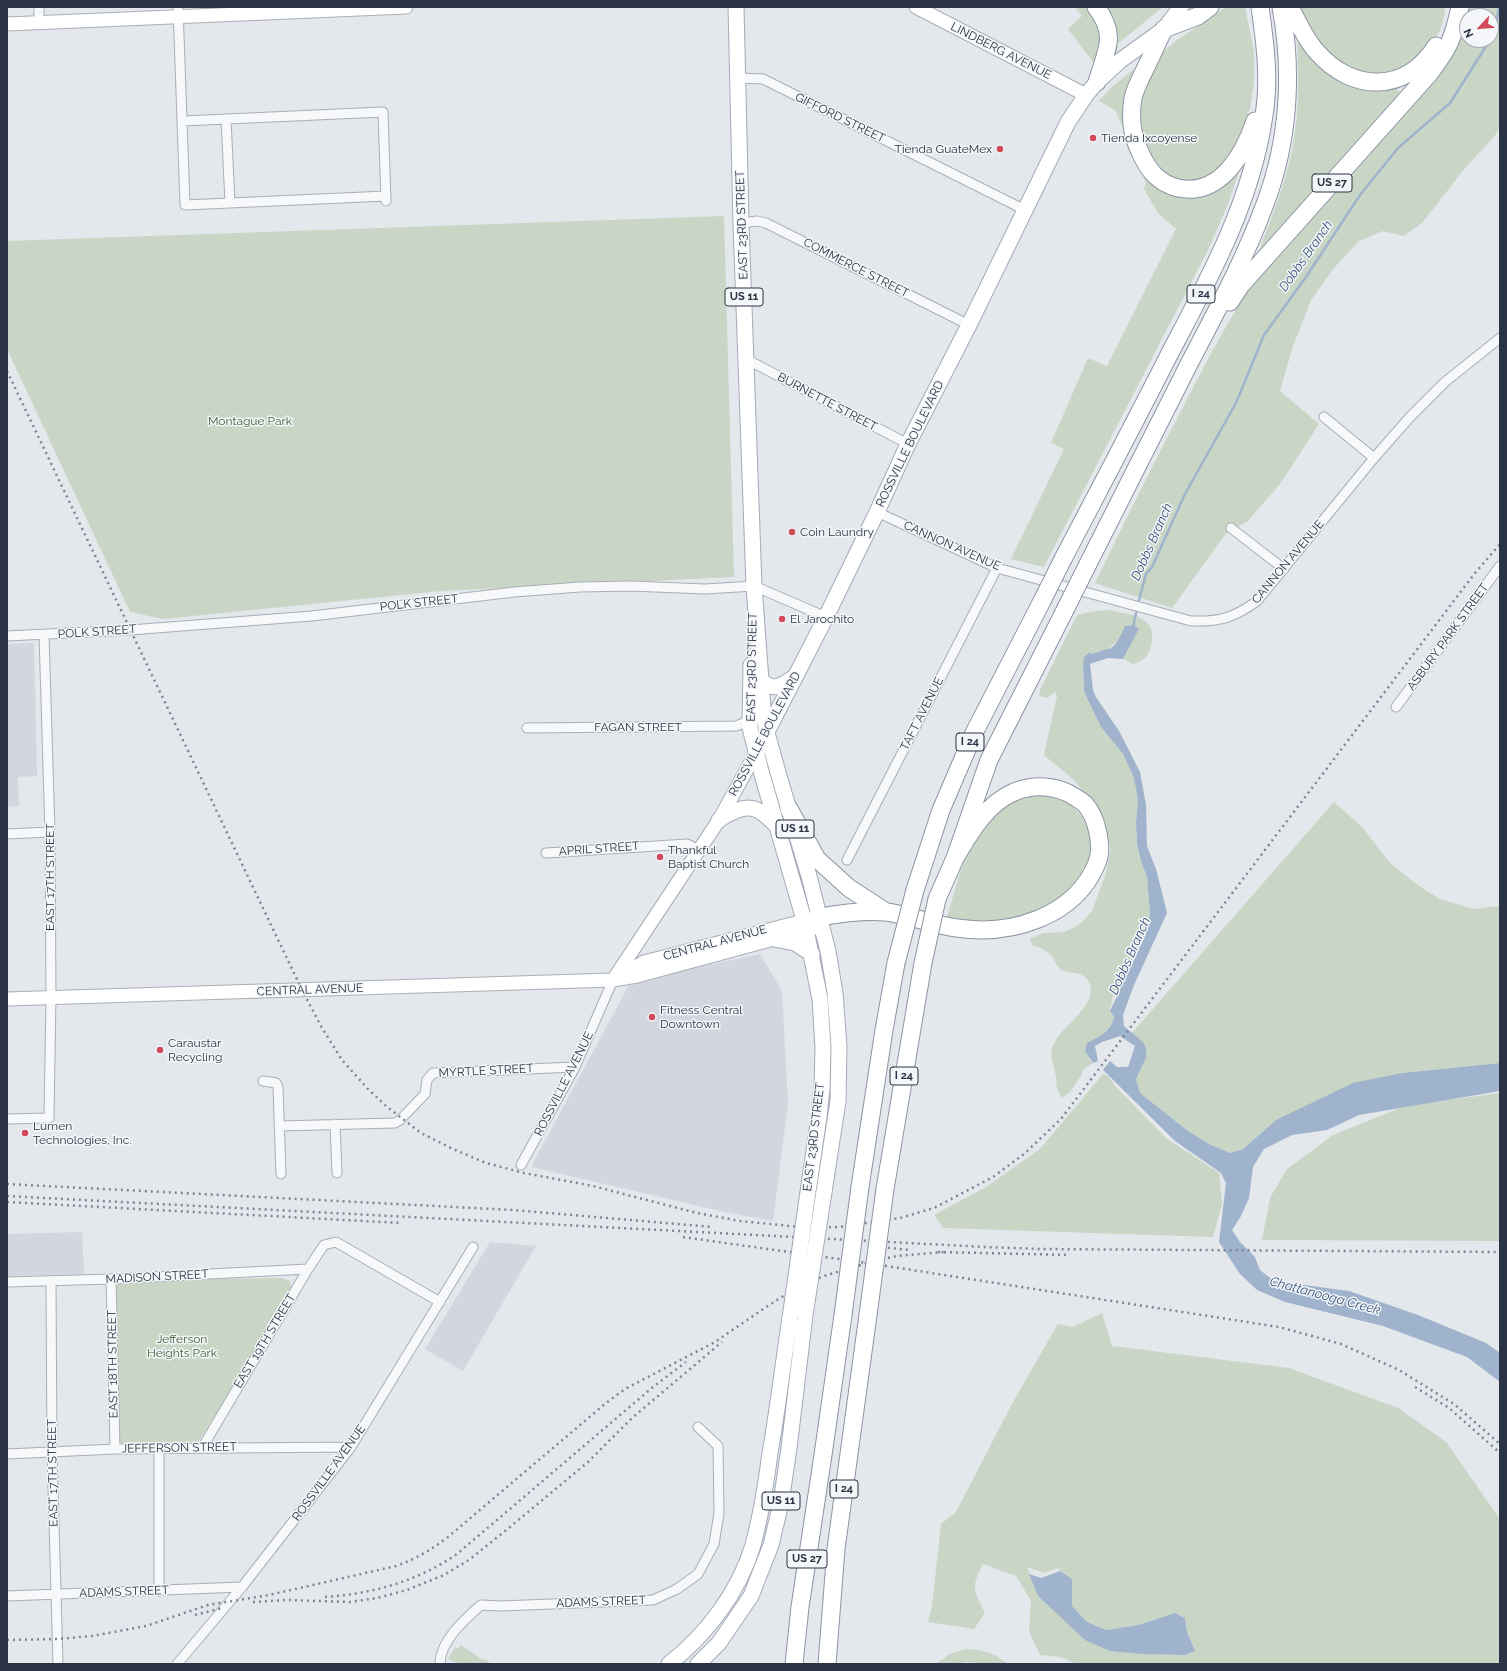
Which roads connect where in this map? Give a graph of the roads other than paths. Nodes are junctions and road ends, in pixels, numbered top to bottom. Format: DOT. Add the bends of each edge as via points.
graph roads {
  1 [pos="39,7"];
  2 [pos="406,7"];
  3 [pos="736,7"];
  4 [pos="916,7"];
  5 [pos="1096,7"];
  6 [pos="1182,7"];
  7 [pos="1210,7"];
  8 [pos="1260,7"];
  9 [pos="1281,7"];
  10 [pos="1290,7"];
  11 [pos="1449,7"];
  12 [pos="1460,7"];
  13 [pos="318,9"];
  14 [pos="178,12"];
  15 [pos="39,23"];
  16 [pos="7,24"];
  17 [pos="1164,28"];
  18 [pos="738,78"];
  19 [pos="1266,84"];
  20 [pos="1091,88"];
  21 [pos="226,119"];
  22 [pos="182,121"];
  23 [pos="230,203"];
  24 [pos="1025,210"];
  25 [pos="741,223"];
  26 [pos="970,325"];
  27 [pos="1500,338"];
  28 [pos="1194,354"];
  29 [pos="746,359"];
  30 [pos="1324,417"];
  31 [pos="908,444"];
  32 [pos="1374,458"];
  33 [pos="878,512"];
  34 [pos="1231,528"];
  35 [pos="1500,566"];
  36 [pos="997,568"];
  37 [pos="1284,569"];
  38 [pos="754,586"];
  39 [pos="826,617"];
  40 [pos="44,635"];
  41 [pos="7,636"];
  42 [pos="796,676"];
  43 [pos="761,680"];
  44 [pos="1396,707"];
  45 [pos="749,721"];
  46 [pos="527,728"];
  47 [pos="767,733"];
  48 [pos="756,753"];
  49 [pos="789,809"];
  50 [pos="719,820"];
  51 [pos="777,826"];
  52 [pos="50,832"];
  53 [pos="7,834"];
  54 [pos="699,850"];
  55 [pos="546,852"];
  56 [pos="955,858"];
  57 [pos="847,860"];
  58 [pos="886,912"];
  59 [pos="813,923"];
  60 [pos="774,939"];
  61 [pos="812,954"];
  62 [pos="613,980"];
  63 [pos="51,997"];
  64 [pos="7,999"];
  65 [pos="575,1067"];
  66 [pos="263,1081"];
  67 [pos="7,1119"];
  68 [pos="335,1124"];
  69 [pos="279,1126"];
  70 [pos="521,1165"];
  71 [pos="280,1174"];
  72 [pos="337,1174"];
  73 [pos="472,1247"];
  74 [pos="308,1268"];
  75 [pos="111,1279"];
  76 [pos="51,1281"];
  77 [pos="7,1282"];
  78 [pos="440,1302"];
  79 [pos="698,1427"];
  80 [pos="351,1447"];
  81 [pos="202,1448"];
  82 [pos="115,1449"];
  83 [pos="159,1450"];
  84 [pos="52,1452"];
  85 [pos="7,1454"];
  86 [pos="823,1455"];
  87 [pos="242,1587"];
  88 [pos="159,1590"];
  89 [pos="56,1594"];
  90 [pos="7,1596"];
  91 [pos="828,1662"];
  92 [pos="58,1664"];
  93 [pos="177,1664"];
  94 [pos="440,1664"];
  95 [pos="669,1664"];
  96 [pos="698,1664"];
  97 [pos="794,1664"];
  98 [pos="806,1664"];
  1 -- 15 [label="street"];
  2 -- 13 [label="main road"];
  3 -- 18 [label="main road, EAST 23RD STREET / US 11"];
  4 -- 20 [label="main road, LINDBERG AVENUE"];
  5 -- 20 [label="highway" via="1109,30 1109,41"];
  6 -- 17 [label="main road, ROSSVILLE BOULEVARD"];
  7 -- 17 [label="highway, ROSSVILLE BOULEVARD" via="1198,16"];
  8 -- 19 [label="highway, I 24" via="1265,42"];
  9 -- 28 [label="highway, I 24" via="1288,62 1287,101 1275,171 1266,203 1241,262"];
  10 -- 11 [label="highway" via="1317,52 1336,69 1362,80 1379,82 1393,81 1406,76 1428,58 1445,31"];
  12 -- 28 [label="highway, US 27" via="1451,42 1444,55 1241,286"];
  13 -- 14 [label="main road"];
  14 -- 15 [label="main road"];
  14 -- 22 [label="street"];
  15 -- 16 [label="main road"];
  17 -- 19 [label="highway" via="1139,80 1133,98 1132,117 1135,137 1144,162 1161,182 1195,190 1216,181 1225,173 1248,140"];
  17 -- 20 [label="main road, ROSSVILLE BOULEVARD" via="1121,60"];
  18 -- 24 [label="street, GIFFORD STREET" via="763,79"];
  18 -- 25 [label="main road, EAST 23RD STREET / US 11"];
  19 -- 86 [label="highway, I 24, bridge" via="1265,114 1252,173 1225,246 974,733 941,810 915,890 896,963 884,1030"];
  20 -- 24 [label="main road, ROSSVILLE BOULEVARD" via="1068,122"];
  21 -- 22 [label="street"];
  21 -- 23 [label="street"];
  21 -- 23 [label="street" via="383,112 386,199"];
  22 -- 23 [label="street" via="185,205"];
  24 -- 26 [label="main road, ROSSVILLE BOULEVARD"];
  25 -- 26 [label="street, COMMERCE STREET" via="766,223"];
  25 -- 29 [label="main road, EAST 23RD STREET / US 11"];
  26 -- 31 [label="main road, ROSSVILLE BOULEVARD"];
  27 -- 32 [label="street, CANNON AVENUE" via="1445,382"];
  28 -- 56 [label="highway, I 24, bridge" via="989,760"];
  29 -- 31 [label="street, BURNETTE STREET"];
  29 -- 38 [label="main road, EAST 23RD STREET / US 11"];
  30 -- 32 [label="street"];
  31 -- 33 [label="main road, ROSSVILLE BOULEVARD"];
  32 -- 37 [label="street, CANNON AVENUE"];
  33 -- 36 [label="street, CANNON AVENUE"];
  33 -- 39 [label="main road, ROSSVILLE BOULEVARD"];
  34 -- 37 [label="street"];
  35 -- 44 [label="street, ASBURY PARK STREET"];
  36 -- 37 [label="street, CANNON AVENUE" via="1191,621 1223,619 1242,612 1257,601"];
  36 -- 57 [label="street, TAFT AVENUE"];
  38 -- 39 [label="street, POLK STREET"];
  38 -- 40 [label="street, POLK STREET" via="705,589 580,587 514,592 312,616"];
  38 -- 43 [label="main road, EAST 23RD STREET / US 11"];
  38 -- 45 [label="main road, EAST 23RD STREET / US 11"];
  39 -- 42 [label="main road, ROSSVILLE BOULEVARD"];
  40 -- 41 [label="street, POLK STREET"];
  40 -- 52 [label="street, EAST 17TH STREET"];
  42 -- 43 [label="main road" via="772,688"];
  42 -- 47 [label="main road, ROSSVILLE BOULEVARD"];
  43 -- 47 [label="main road, EAST 23RD STREET / US 11"];
  45 -- 46 [label="street, FAGAN STREET" via="736,726"];
  45 -- 48 [label="main road, EAST 23RD STREET / US 11"];
  47 -- 48 [label="main road, ROSSVILLE BOULEVARD"];
  47 -- 49 [label="main road, EAST 23RD STREET / US 11"];
  48 -- 50 [label="main road, ROSSVILLE BOULEVARD"];
  48 -- 51 [label="main road, EAST 23RD STREET / US 11"];
  49 -- 58 [label="highway" via="817,859 849,888"];
  49 -- 59 [label="main road, EAST 23RD STREET / US 11"];
  50 -- 51 [label="main road" via="734,811 756,810"];
  50 -- 54 [label="main road, ROSSVILLE BOULEVARD"];
  51 -- 59 [label="main road, EAST 23RD STREET / US 11"];
  52 -- 53 [label="street"];
  52 -- 63 [label="street, EAST 17TH STREET"];
  54 -- 55 [label="street, APRIL STREET" via="687,844"];
  54 -- 62 [label="main road, ROSSVILLE BOULEVARD"];
  56 -- 58 [label="highway" via="974,826 992,806 1014,792 1048,786 1066,791 1084,803 1096,821 1101,845 1097,862 1086,883 1070,901 1052,914 1031,922 1006,928 958,928"];
  56 -- 91 [label="highway, I 24, bridge" via="938,899 923,964 885,1189 836,1549"];
  58 -- 59 [label="highway" via="846,913"];
  59 -- 60 [label="main road, CENTRAL AVENUE"];
  59 -- 61 [label="main road, EAST 23RD STREET / US 11"];
  59 -- 62 [label="main road, CENTRAL AVENUE" via="644,962"];
  59 -- 96 [label="main road, EAST 23RD STREET / US 11, bridge" via="835,993 839,1047 838,1101 805,1315 781,1503 771,1545 751,1596 719,1643"];
  60 -- 61 [label="main road" via="795,943"];
  60 -- 62 [label="main road, CENTRAL AVENUE" via="637,976"];
  61 -- 95 [label="main road, EAST 23RD STREET / US 11, bridge" via="820,999 823,1048 819,1117 763,1500 752,1546 739,1580 705,1630"];
  62 -- 63 [label="main road, CENTRAL AVENUE"];
  62 -- 65 [label="street, ROSSVILLE AVENUE"];
  63 -- 64 [label="main road, CENTRAL AVENUE"];
  63 -- 67 [label="street, EAST 17TH STREET" via="49,1118"];
  65 -- 68 [label="street, MYRTLE STREET" via="433,1073 427,1080 425,1094 395,1123"];
  65 -- 70 [label="street, ROSSVILLE AVENUE"];
  66 -- 69 [label="street" via="276,1083"];
  68 -- 69 [label="street, MYRTLE STREET"];
  68 -- 72 [label="street"];
  69 -- 71 [label="street"];
  73 -- 78 [label="street, ROSSVILLE AVENUE"];
  74 -- 75 [label="street, MADISON STREET"];
  74 -- 78 [label="street, EAST 19TH STREET" via="324,1245 336,1242"];
  74 -- 81 [label="street, EAST 19TH STREET"];
  75 -- 76 [label="street, MADISON STREET"];
  75 -- 82 [label="street, EAST 18TH STREET"];
  76 -- 77 [label="street, MADISON STREET"];
  76 -- 84 [label="street, EAST 17TH STREET"];
  78 -- 80 [label="street, ROSSVILLE AVENUE"];
  79 -- 94 [label="street, ADAMS STREET" via="718,1446 719,1495 714,1544 698,1574 677,1589 653,1600 481,1605 458,1625 440,1655"];
  80 -- 81 [label="street, JEFFERSON STREET"];
  80 -- 87 [label="street, ROSSVILLE AVENUE"];
  81 -- 83 [label="street, JEFFERSON STREET"];
  82 -- 83 [label="street, JEFFERSON STREET"];
  82 -- 84 [label="street, JEFFERSON STREET"];
  83 -- 88 [label="street"];
  84 -- 85 [label="street, JEFFERSON STREET"];
  84 -- 89 [label="street, EAST 17TH STREET"];
  86 -- 97 [label="highway, US 27"];
  86 -- 98 [label="highway, I 24" via="806,1634"];
  87 -- 88 [label="street, ADAMS STREET"];
  87 -- 93 [label="street, ROSSVILLE AVENUE"];
  88 -- 89 [label="street, ADAMS STREET"];
  89 -- 90 [label="street, ADAMS STREET"];
  89 -- 92 [label="street, EAST 17TH STREET"];
}
